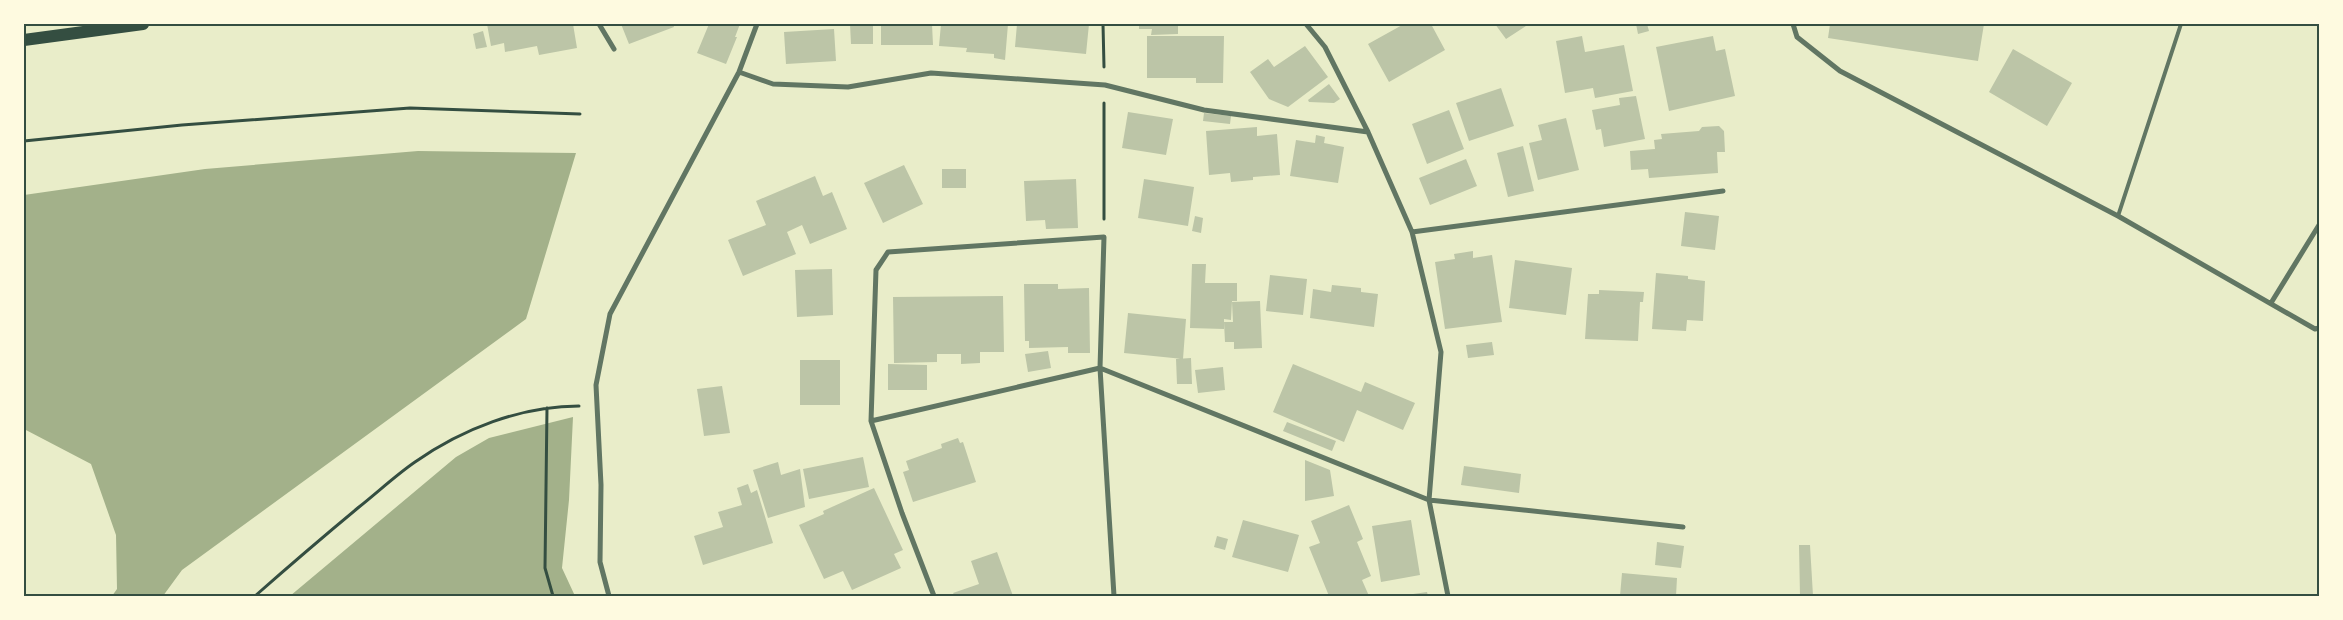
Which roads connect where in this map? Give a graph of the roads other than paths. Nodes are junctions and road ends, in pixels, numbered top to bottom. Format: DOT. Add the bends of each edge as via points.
graph roads {
  1 [pos="143,24"];
  2 [pos="600,24"];
  3 [pos="757,24"];
  4 [pos="1306,24"];
  5 [pos="1793,24"];
  6 [pos="2181,24"];
  7 [pos="128,26"];
  8 [pos="24,40"];
  9 [pos="614,49"];
  10 [pos="739,72"];
  11 [pos="1368,132"];
  12 [pos="1723,190"];
  13 [pos="2118,216"];
  14 [pos="2319,225"];
  15 [pos="1412,232"];
  16 [pos="2271,303"];
  17 [pos="2319,328"];
  18 [pos="1100,368"];
  19 [pos="871,421"];
  20 [pos="1429,500"];
  21 [pos="1683,527"];
  22 [pos="609,596"];
  23 [pos="934,596"];
  24 [pos="1114,596"];
  25 [pos="1448,596"];
  1 -- 7 [label="main road"];
  2 -- 9 [label="street"];
  3 -- 10 [label="street"];
  4 -- 11 [label="street" via="1326,47"];
  5 -- 13 [label="street" via="1797,37 1840,71"];
  6 -- 13 [label="lane"];
  7 -- 8 [label="main road"];
  10 -- 11 [label="street" via="773,84 848,87 931,73 1104,85 1204,110"];
  10 -- 22 [label="street" via="610,314 596,385 601,485 600,562"];
  11 -- 15 [label="street"];
  12 -- 15 [label="street"];
  13 -- 16 [label="street"];
  14 -- 16 [label="street"];
  15 -- 20 [label="street" via="1441,352"];
  16 -- 17 [label="street" via="2315,329"];
  18 -- 19 [label="street"];
  18 -- 19 [label="street" via="1104,237 888,252 876,270"];
  18 -- 20 [label="street"];
  18 -- 24 [label="street"];
  19 -- 23 [label="street"];
  20 -- 21 [label="street"];
  20 -- 25 [label="street"];
}
